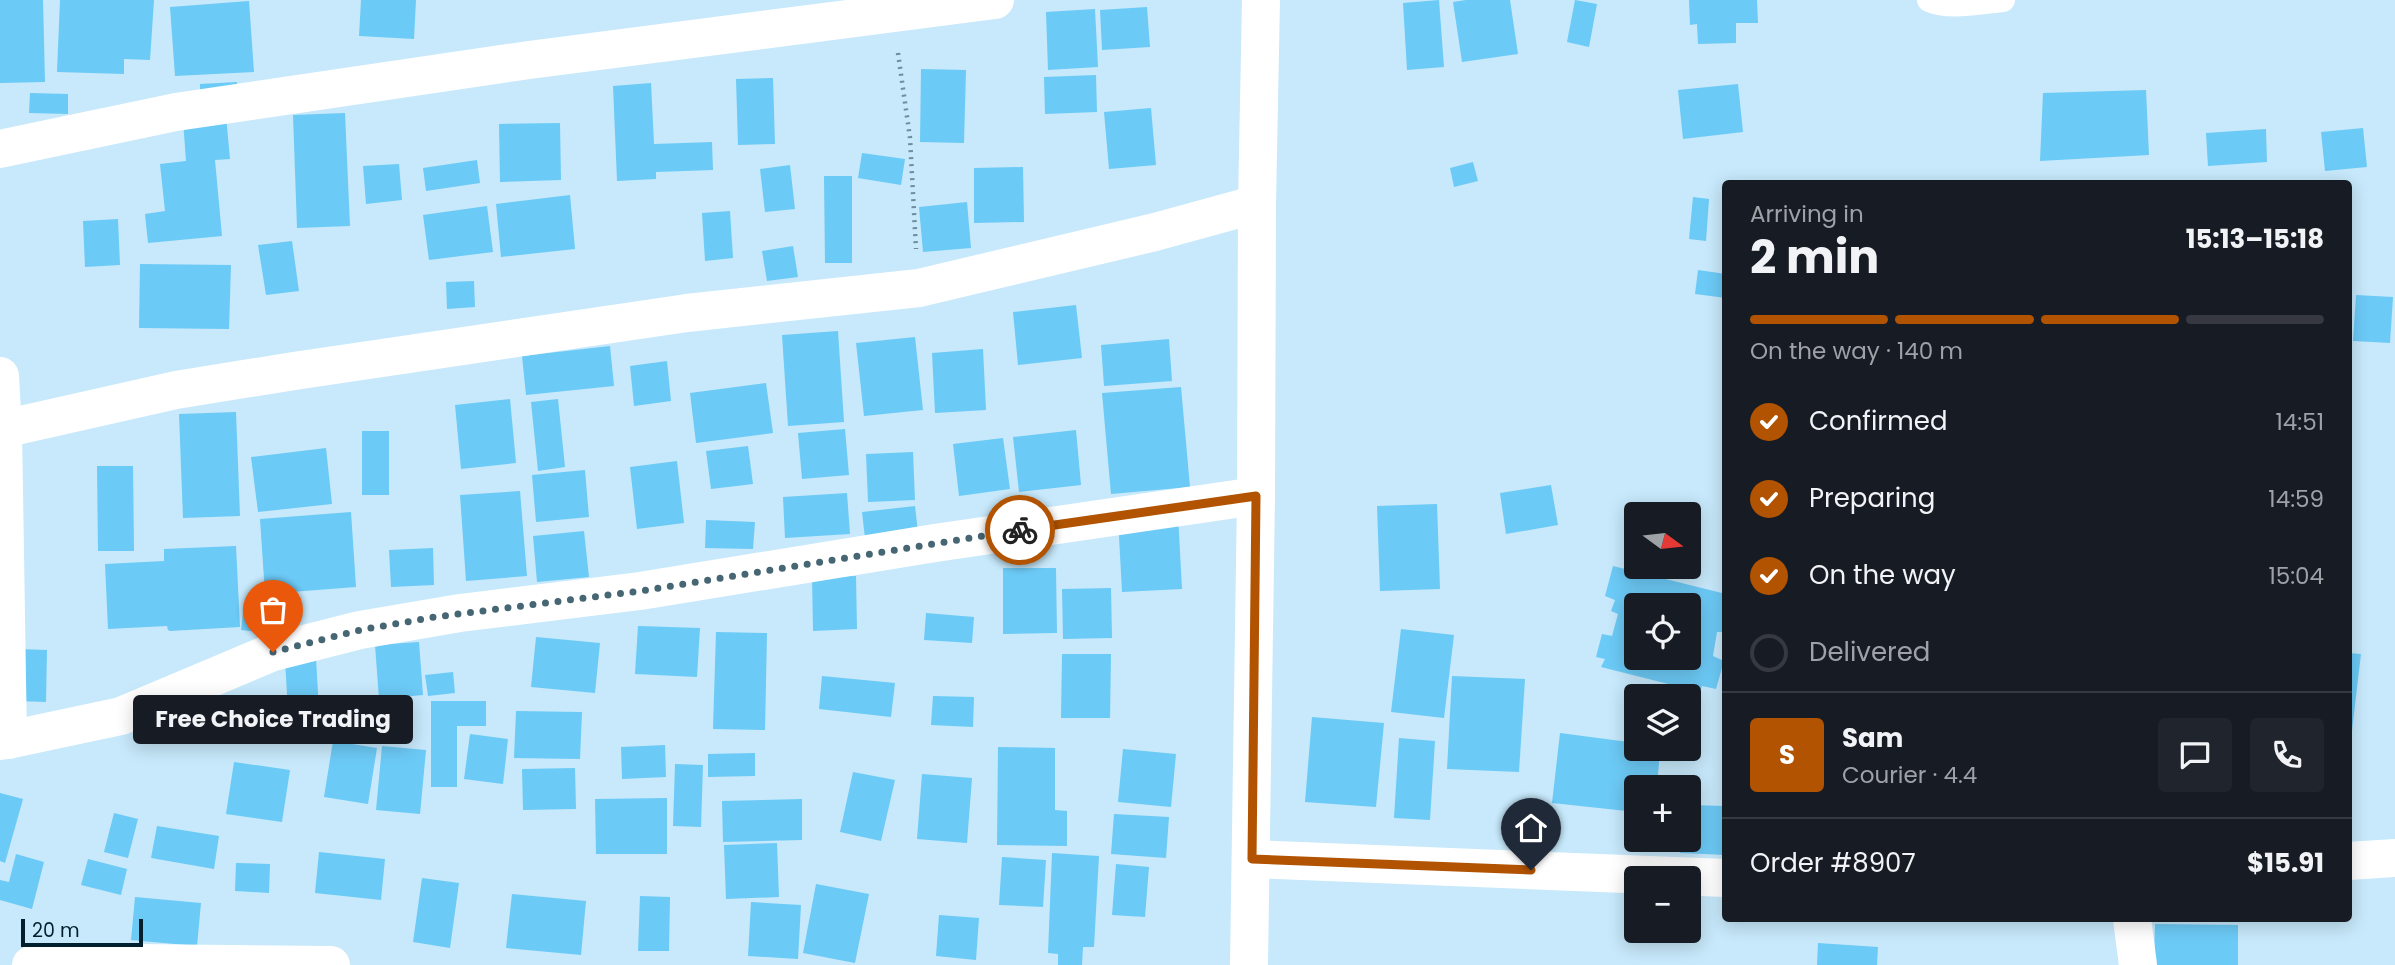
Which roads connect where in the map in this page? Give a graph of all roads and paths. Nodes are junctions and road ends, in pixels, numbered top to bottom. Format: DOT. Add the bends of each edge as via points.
graph roads {
  1 [pos="995,0"];
  2 [pos="1261,0"];
  3 [pos="1929,0"];
  4 [pos="2003,0"];
  5 [pos="844,10"];
  6 [pos="892,14"];
  7 [pos="0,149"];
  8 [pos="1257,204"];
  9 [pos="919,288"];
  10 [pos="0,376"];
  11 [pos="4,429"];
  12 [pos="1256,496"];
  13 [pos="4,740"];
  14 [pos="2395,858"];
  15 [pos="1252,859"];
  16 [pos="2352,860"];
  17 [pos="1722,878"];
  18 [pos="2132,922"];
  19 [pos="31,965"];
  20 [pos="331,965"];
  21 [pos="1250,965"];
  22 [pos="2138,965"];
  1 -- 6 [label="street"];
  2 -- 8 [label="street"];
  3 -- 4 [label="lane" via="1962,4"];
  5 -- 6 [label="street"];
  5 -- 7 [label="street" via="189,110"];
  6 -- 9 [label="path" via="910,138"];
  8 -- 9 [label="street"];
  8 -- 12 [label="street"];
  9 -- 11 [label="street" via="687,313 295,371 176,390"];
  10 -- 11 [label="street"];
  11 -- 13 [label="street"];
  12 -- 13 [label="street" via="360,630 273,652 121,716"];
  12 -- 15 [label="street"];
  14 -- 16 [label="street"];
  15 -- 17 [label="street"];
  15 -- 21 [label="street"];
  18 -- 22 [label="street"];
  19 -- 20 [label="street"];
}
